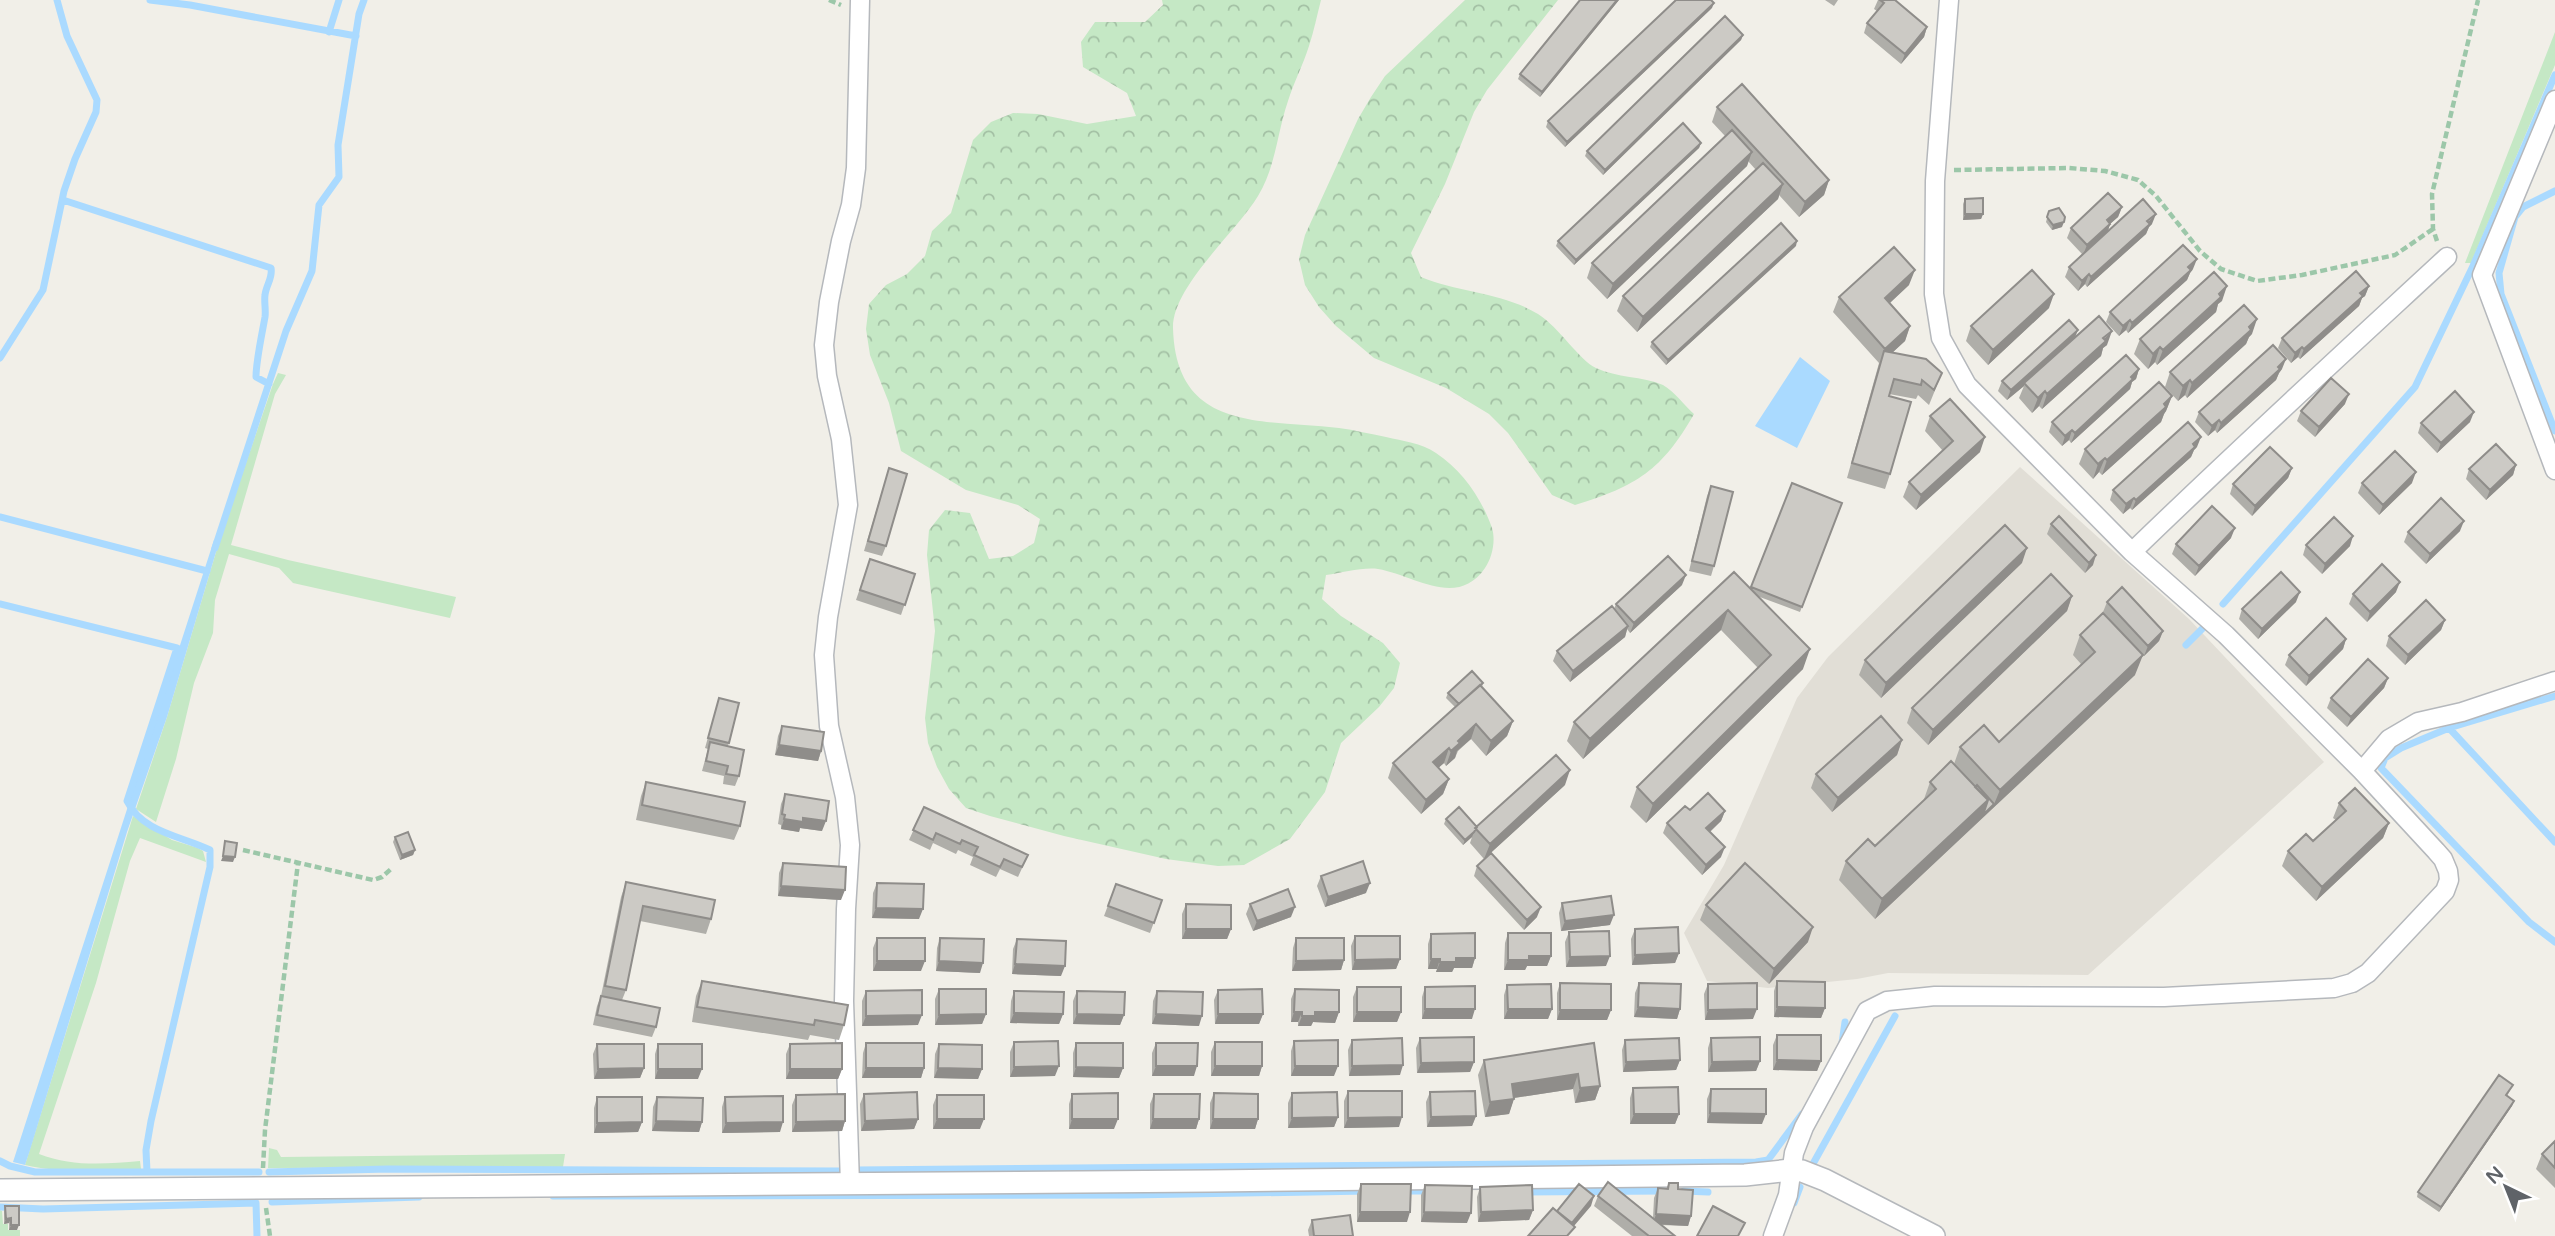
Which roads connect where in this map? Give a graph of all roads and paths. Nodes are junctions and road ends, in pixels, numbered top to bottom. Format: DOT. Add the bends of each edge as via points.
graph roads {
  1 [pos="860,0"];
  2 [pos="1948,0"];
  3 [pos="2478,0"];
  4 [pos="2555,100"];
  5 [pos="1936,170"];
  6 [pos="2432,229"];
  7 [pos="2446,257"];
  8 [pos="2555,470"];
  9 [pos="2132,552"];
  10 [pos="2555,681"];
  11 [pos="2361,771"];
  12 [pos="243,850"];
  13 [pos="298,863"];
  14 [pos="391,869"];
  15 [pos="1791,1170"];
  16 [pos="849,1184"];
  17 [pos="263,1188"];
  18 [pos="9,1190"];
  19 [pos="270,1236"];
  20 [pos="1773,1236"];
  21 [pos="1934,1236"];
  1 -- 16 [label="street" via="856,168 824,345 848,505 824,655 829,726 850,845 844,1001"];
  2 -- 5 [label="street"];
  3 -- 6 [label="path" via="2432,194"];
  4 -- 8 [label="street" via="2482,275"];
  5 -- 6 [label="path" via="2069,168 2138,180 2156,195 2200,251 2221,268 2257,281 2395,255"];
  5 -- 9 [label="street" via="1934,294 1941,338 1967,385"];
  6 -- 7 [label="path"];
  7 -- 9 [label="street"];
  9 -- 11 [label="street" via="2217,626"];
  10 -- 11 [label="street" via="2418,722 2389,740"];
  11 -- 15 [label="street" via="2443,859 2449,880 2445,891 2368,973 2334,988 2257,993 1935,996 1887,1001 1867,1011 1804,1127"];
  12 -- 13 [label="path"];
  13 -- 14 [label="path" via="373,880"];
  13 -- 17 [label="path" via="265,1130"];
  15 -- 16 [label="street" via="1745,1175"];
  15 -- 20 [label="street" via="1788,1195"];
  15 -- 21 [label="street" via="1825,1180"];
  16 -- 17 [label="street"];
  17 -- 18 [label="street"];
  17 -- 19 [label="path"];
}
